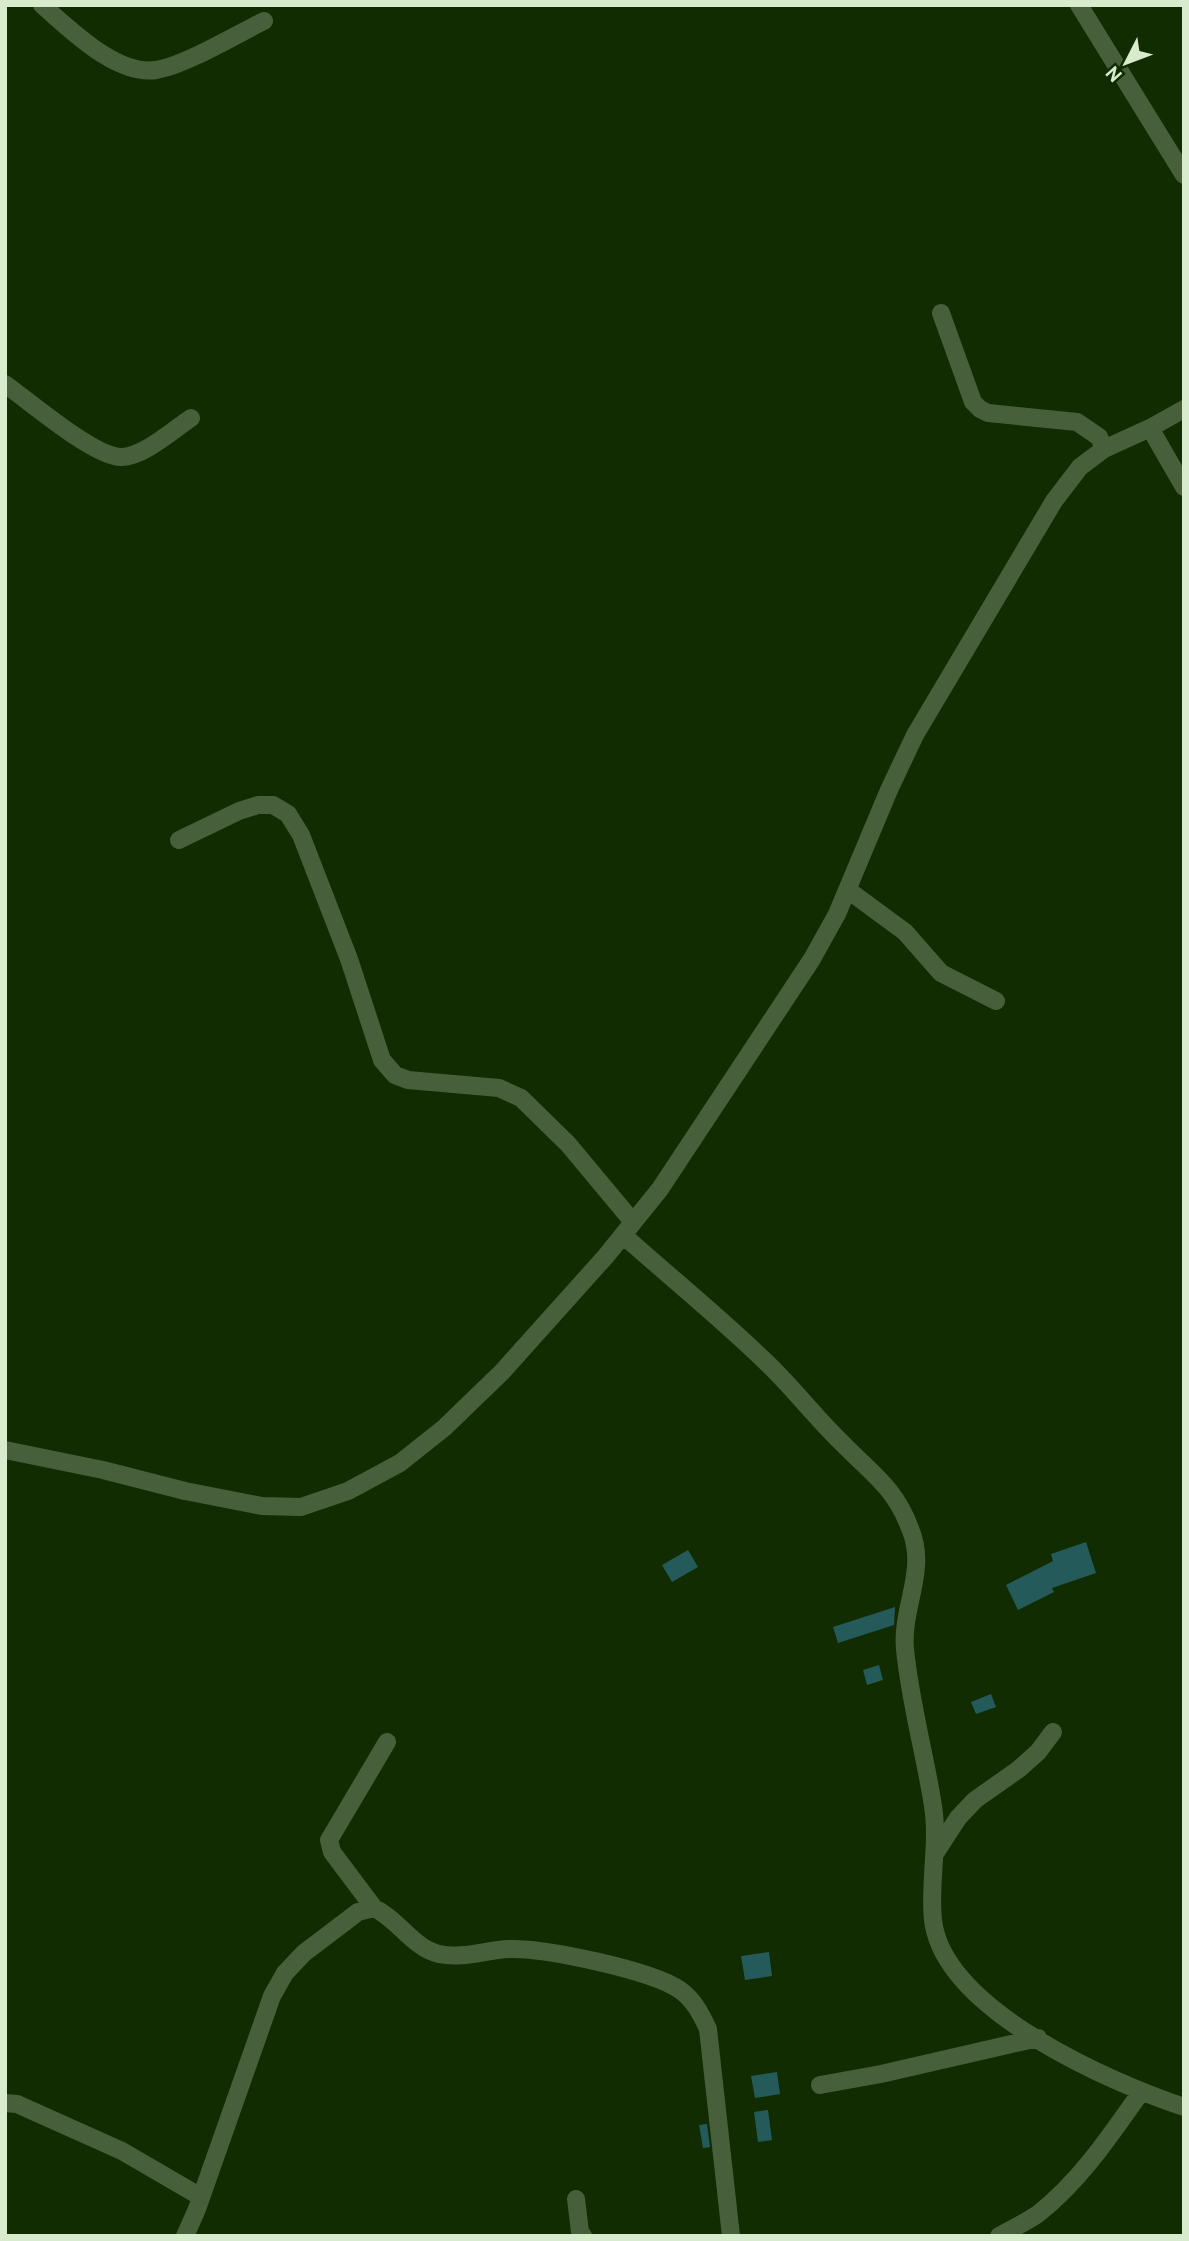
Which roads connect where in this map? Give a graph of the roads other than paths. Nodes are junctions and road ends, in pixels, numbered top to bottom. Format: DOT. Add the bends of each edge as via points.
graph roads {
  1 [pos="42,5"];
  2 [pos="1079,5"];
  3 [pos="264,21"];
  4 [pos="1184,175"];
  5 [pos="941,313"];
  6 [pos="5,384"];
  7 [pos="1184,409"];
  8 [pos="191,418"];
  9 [pos="1150,428"];
  10 [pos="1104,449"];
  11 [pos="1184,487"];
  12 [pos="179,840"];
  13 [pos="848,890"];
  14 [pos="996,1001"];
  15 [pos="628,1229"];
  16 [pos="5,1450"];
  17 [pos="1053,1732"];
  18 [pos="387,1742"];
  19 [pos="936,1852"];
  20 [pos="374,1908"];
  21 [pos="1038,2038"];
  22 [pos="820,2085"];
  23 [pos="1140,2092"];
  24 [pos="5,2103"];
  25 [pos="1184,2107"];
  26 [pos="201,2197"];
  27 [pos="576,2199"];
  28 [pos="185,2236"];
  29 [pos="583,2236"];
  30 [pos="731,2236"];
  31 [pos="999,2236"];
  1 -- 3 [label="street" via="86,44 130,67 155,71"];
  2 -- 4 [label="street"];
  5 -- 10 [label="street" via="973,402 980,409 1077,422 1099,437"];
  6 -- 8 [label="street" via="97,450 120,457 151,445"];
  7 -- 9 [label="street"];
  9 -- 10 [label="street"];
  9 -- 11 [label="street"];
  10 -- 13 [label="street" via="1080,467 1054,501 915,735"];
  12 -- 15 [label="street" via="258,805 273,805 288,814 301,835 339,934 382,1060 395,1075 408,1080 499,1088 521,1098 568,1144"];
  13 -- 14 [label="street" via="905,932 941,973"];
  13 -- 15 [label="street" via="812,960 660,1189"];
  15 -- 16 [label="street" via="502,1372 444,1428 400,1463 348,1491 300,1507 262,1506"];
  15 -- 19 [label="street" via="768,1364 884,1483 902,1509 917,1555 905,1647 933,1807"];
  17 -- 19 [label="street" via="1020,1769 975,1800"];
  18 -- 20 [label="street" via="329,1840 332,1852"];
  19 -- 21 [label="street" via="933,1921 953,1969 993,2010"];
  20 -- 26 [label="street" via="358,1912 285,1973 272,1996"];
  20 -- 30 [label="street" via="436,1954 509,1949 542,1952 663,1980 683,1992 697,2006 708,2029"];
  21 -- 22 [label="street"];
  21 -- 23 [label="street"];
  23 -- 25 [label="street"];
  23 -- 31 [label="street" via="1072,2183 1036,2215"];
  24 -- 26 [label="street" via="17,2104 122,2151"];
  26 -- 28 [label="street"];
  27 -- 29 [label="street"];
}
